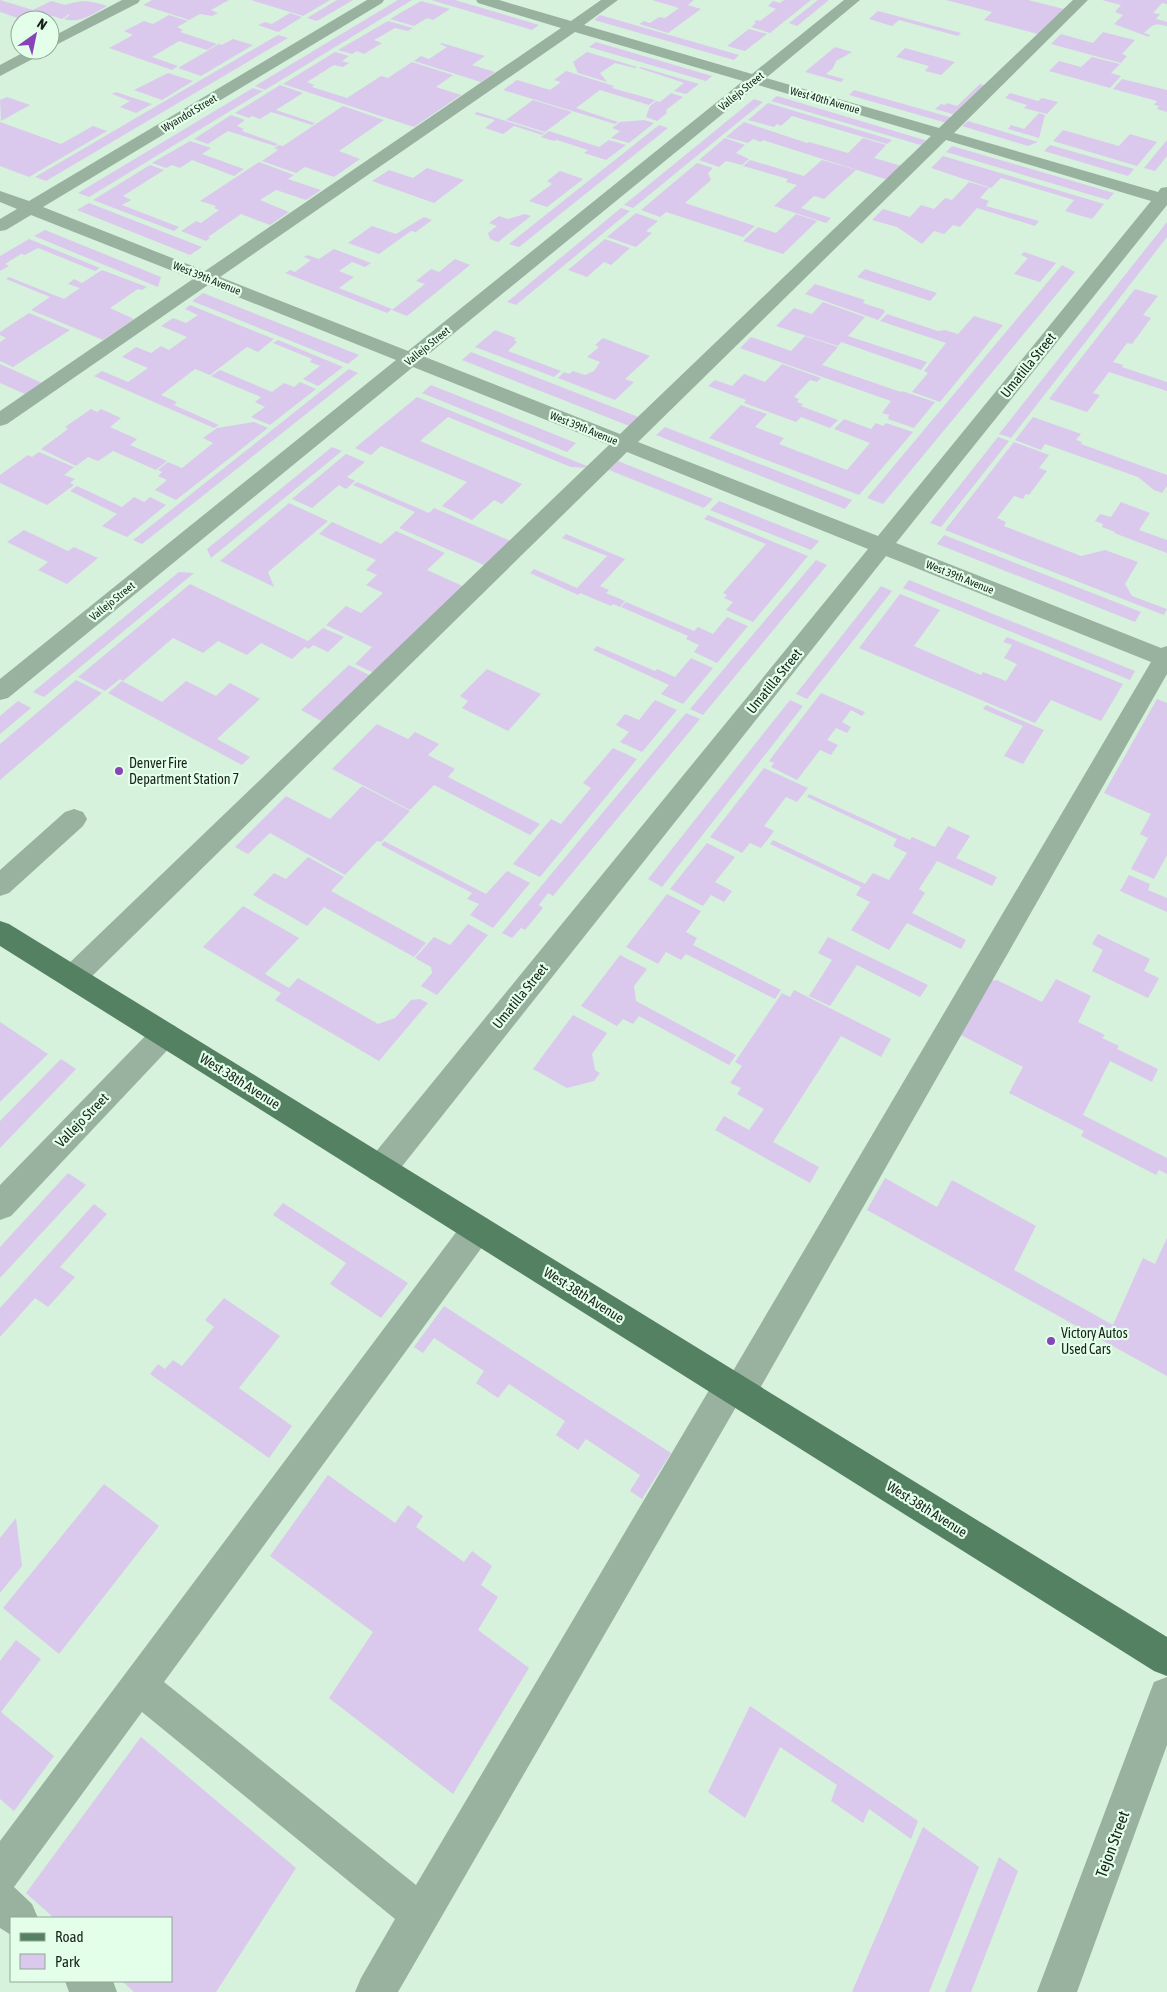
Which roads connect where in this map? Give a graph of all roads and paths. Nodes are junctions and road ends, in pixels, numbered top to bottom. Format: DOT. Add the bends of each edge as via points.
graph roads {
  1 [pos="133,0"];
  2 [pos="378,0"];
  3 [pos="483,0"];
  4 [pos="611,0"];
  5 [pos="853,0"];
  6 [pos="1081,0"];
  7 [pos="573,26"];
  8 [pos="60,39"];
  9 [pos="20,60"];
  10 [pos="0,71"];
  11 [pos="755,80"];
  12 [pos="942,134"];
  13 [pos="0,196"];
  14 [pos="1165,197"];
  15 [pos="30,208"];
  16 [pos="0,226"];
  17 [pos="206,278"];
  18 [pos="410,359"];
  19 [pos="0,420"];
  20 [pos="624,444"];
  21 [pos="882,546"];
  22 [pos="1166,657"];
  23 [pos="0,692"];
  24 [pos="74,819"];
  25 [pos="0,886"];
  26 [pos="0,932"];
  27 [pos="73,977"];
  28 [pos="164,1034"];
  29 [pos="381,1169"];
  30 [pos="0,1206"];
  31 [pos="477,1229"];
  32 [pos="735,1389"];
  33 [pos="1167,1658"];
  34 [pos="138,1685"];
  35 [pos="1167,1695"];
  36 [pos="0,1873"];
  37 [pos="0,1901"];
  38 [pos="420,1914"];
  39 [pos="17,1917"];
  40 [pos="86,1982"];
  41 [pos="97,1992"];
  42 [pos="374,1992"];
  43 [pos="1057,1992"];
  1 -- 8 [label="street"];
  2 -- 15 [label="street, Wyandot Street"];
  3 -- 7 [label="street, West 40th Avenue"];
  4 -- 7 [label="street"];
  5 -- 11 [label="street, Vallejo Street"];
  6 -- 12 [label="street"];
  7 -- 11 [label="street, West 40th Avenue"];
  7 -- 17 [label="street"];
  9 -- 10 [label="street"];
  11 -- 12 [label="street, West 40th Avenue"];
  11 -- 18 [label="street, Vallejo Street"];
  12 -- 14 [label="street, West 40th Avenue"];
  12 -- 20 [label="street"];
  13 -- 15 [label="street, West 39th Avenue"];
  14 -- 21 [label="street, Umatilla Street"];
  15 -- 16 [label="street, Wyandot Street"];
  15 -- 17 [label="street, West 39th Avenue"];
  17 -- 18 [label="street, West 39th Avenue"];
  17 -- 19 [label="street"];
  18 -- 20 [label="street, West 39th Avenue"];
  18 -- 23 [label="street, Vallejo Street"];
  20 -- 21 [label="street, West 39th Avenue"];
  20 -- 27 [label="street"];
  21 -- 22 [label="street, West 39th Avenue"];
  21 -- 29 [label="street, Umatilla Street"];
  22 -- 32 [label="street"];
  24 -- 25 [label="street"];
  26 -- 27 [label="main road, West 38th Avenue"];
  27 -- 28 [label="main road, West 38th Avenue"];
  28 -- 29 [label="main road, West 38th Avenue"];
  28 -- 30 [label="street, Vallejo Street"];
  29 -- 31 [label="main road, West 38th Avenue"];
  31 -- 32 [label="main road, West 38th Avenue"];
  31 -- 34 [label="street"];
  32 -- 33 [label="main road, West 38th Avenue"];
  32 -- 38 [label="street"];
  34 -- 36 [label="street"];
  34 -- 38 [label="street"];
  35 -- 43 [label="street, Tejon Street"];
  37 -- 39 [label="street"];
  38 -- 42 [label="street"];
  40 -- 41 [label="street"];
}
